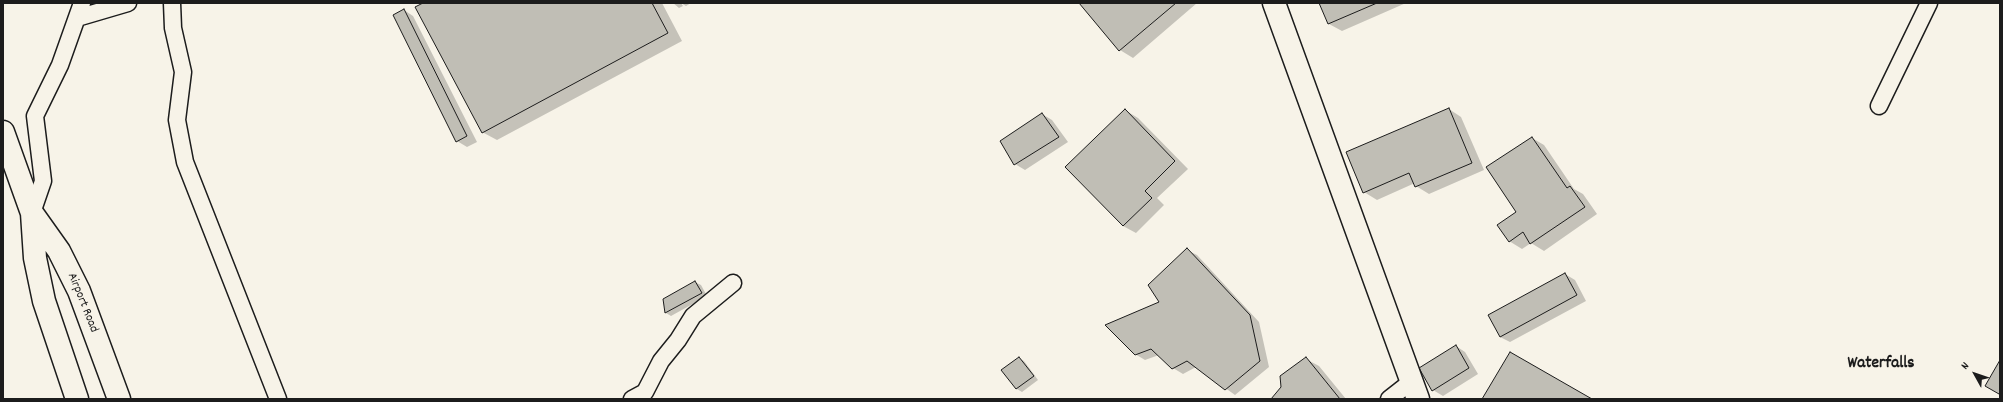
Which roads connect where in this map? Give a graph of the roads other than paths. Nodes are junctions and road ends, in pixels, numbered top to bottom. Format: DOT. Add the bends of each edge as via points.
graph roads {
  1 [pos="128,3"];
  2 [pos="172,3"];
  3 [pos="1274,3"];
  4 [pos="1929,3"];
  5 [pos="79,10"];
  6 [pos="1879,106"];
  7 [pos="3,132"];
  8 [pos="32,213"];
  9 [pos="733,283"];
  10 [pos="1415,390"];
  11 [pos="77,399"];
  12 [pos="119,399"];
  13 [pos="278,399"];
  14 [pos="632,399"];
  15 [pos="1389,399"];
  1 -- 5 [label="lane"];
  2 -- 13 [label="lane" via="173,28 183,72 177,120 185,162"];
  3 -- 10 [label="main road"];
  4 -- 6 [label="lane"];
  5 -- 8 [label="lane" via="60,65 35,116 43,181"];
  7 -- 8 [label="main road, Airport Road"];
  8 -- 11 [label="main road, Airport Road" via="35,258 44,301"];
  8 -- 12 [label="main road, Airport Road" via="59,251 79,291"];
  9 -- 14 [label="lane" via="693,316 661,361 645,392"];
  10 -- 15 [label="lane"];
}
